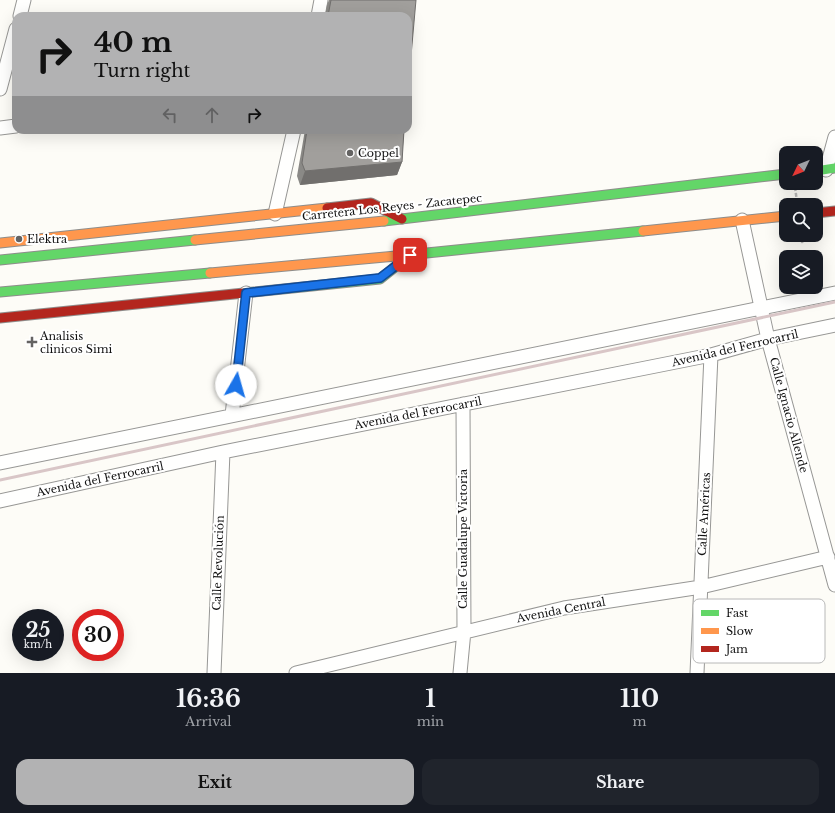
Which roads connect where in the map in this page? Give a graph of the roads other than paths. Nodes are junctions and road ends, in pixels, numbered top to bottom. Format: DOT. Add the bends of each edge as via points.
graph roads {
  1 [pos="24,0"];
  2 [pos="321,0"];
  3 [pos="21,12"];
  4 [pos="319,12"];
  5 [pos="12,44"];
  6 [pos="0,89"];
  7 [pos="12,126"];
  8 [pos="0,128"];
  9 [pos="293,134"];
  10 [pos="835,137"];
  11 [pos="826,170"];
  12 [pos="779,175"];
  13 [pos="835,211"];
  14 [pos="823,212"];
  15 [pos="275,214"];
  16 [pos="779,217"];
  17 [pos="402,219"];
  18 [pos="742,220"];
  19 [pos="0,243"];
  20 [pos="410,255"];
  21 [pos="0,260"];
  22 [pos="0,292"];
  23 [pos="246,293"];
  24 [pos="835,293"];
  25 [pos="761,308"];
  26 [pos="0,318"];
  27 [pos="835,325"];
  28 [pos="768,339"];
  29 [pos="711,355"];
  30 [pos="463,404"];
  31 [pos="232,415"];
  32 [pos="222,452"];
  33 [pos="0,463"];
  34 [pos="0,501"];
  35 [pos="828,557"];
  36 [pos="835,585"];
  37 [pos="701,587"];
  38 [pos="700,599"];
  39 [pos="464,631"];
  40 [pos="697,663"];
  41 [pos="214,673"];
  42 [pos="296,673"];
  43 [pos="460,673"];
  44 [pos="696,673"];
  1 -- 3 [label="street"];
  2 -- 4 [label="street"];
  5 -- 6 [label="street"];
  7 -- 8 [label="street"];
  9 -- 15 [label="street"];
  10 -- 11 [label="street"];
  12 -- 17 [label="main road, Carretera Los Reyes - Zacatepec"];
  13 -- 14 [label="main road"];
  15 -- 17 [label="main road" via="372,203"];
  15 -- 19 [label="main road"];
  16 -- 18 [label="main road"];
  17 -- 21 [label="main road, Carretera Los Reyes - Zacatepec"];
  18 -- 20 [label="main road"];
  18 -- 25 [label="street, Calle Ignacio Allende"];
  20 -- 22 [label="main road"];
  20 -- 23 [label="main road" via="380,278"];
  23 -- 26 [label="main road"];
  23 -- 31 [label="street"];
  24 -- 25 [label="street"];
  25 -- 28 [label="street, Calle Ignacio Allende"];
  25 -- 31 [label="street"];
  27 -- 28 [label="street, Avenida del Ferrocarril"];
  28 -- 29 [label="street, Avenida del Ferrocarril"];
  28 -- 35 [label="street, Calle Ignacio Allende"];
  29 -- 30 [label="street, Avenida del Ferrocarril"];
  29 -- 37 [label="street, Calle Américas"];
  30 -- 32 [label="street, Avenida del Ferrocarril"];
  30 -- 39 [label="street, Calle Guadalupe Victoria"];
  31 -- 33 [label="street"];
  32 -- 34 [label="street, Avenida del Ferrocarril"];
  32 -- 41 [label="street, Calle Revolución"];
  35 -- 36 [label="street, Calle Ignacio Allende"];
  35 -- 37 [label="street, Avenida Central"];
  37 -- 38 [label="street, Calle Américas"];
  37 -- 39 [label="street, Avenida Central" via="564,608"];
  39 -- 42 [label="street, Avenida Central"];
  39 -- 43 [label="street, Calle Guadalupe Victoria"];
  40 -- 44 [label="street, Calle Américas"];
}
